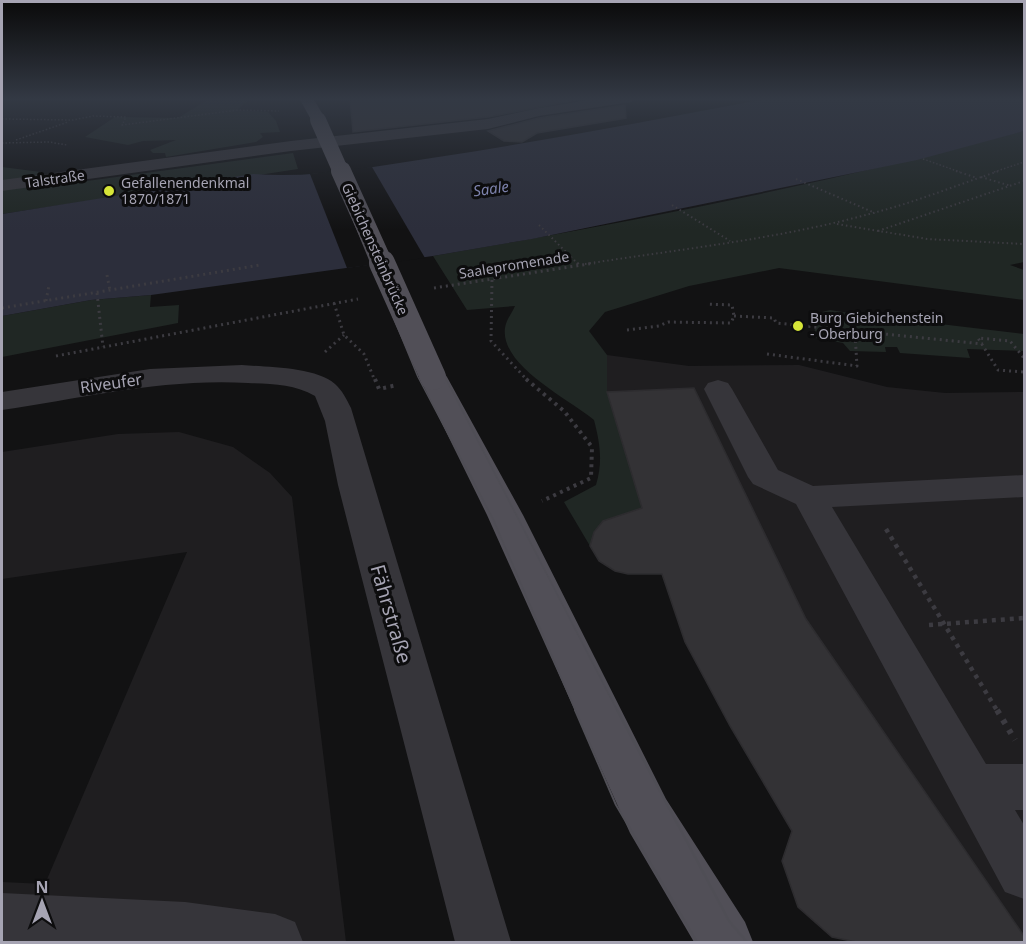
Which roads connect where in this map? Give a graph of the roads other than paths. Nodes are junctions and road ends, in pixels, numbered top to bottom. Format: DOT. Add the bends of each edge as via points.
graph roads {
  1 [pos="327,142"];
  2 [pos="333,142"];
  3 [pos="2,186"];
  4 [pos="222,374"];
  5 [pos="718,389"];
  6 [pos="2,401"];
  7 [pos="1024,486"];
  8 [pos="808,497"];
  9 [pos="973,786"];
  10 [pos="1024,787"];
  11 [pos="1024,873"];
  12 [pos="2,921"];
  13 [pos="274,942"];
  14 [pos="483,942"];
  15 [pos="725,942"];
  1 -- 15 [label="main road, Giebichensteinbrücke, bridge" via="433,377 505,515 648,816"];
  2 -- 3 [label="street, Talstraße"];
  4 -- 6 [label="street, Riveufer" via="152,377"];
  4 -- 14 [label="street, Fährstraße" via="313,382 326,391 338,415"];
  5 -- 8 [label="street" via="765,477"];
  7 -- 8 [label="street"];
  8 -- 9 [label="street"];
  9 -- 10 [label="street"];
  9 -- 11 [label="street"];
  12 -- 13 [label="street" via="185,930"];
}
